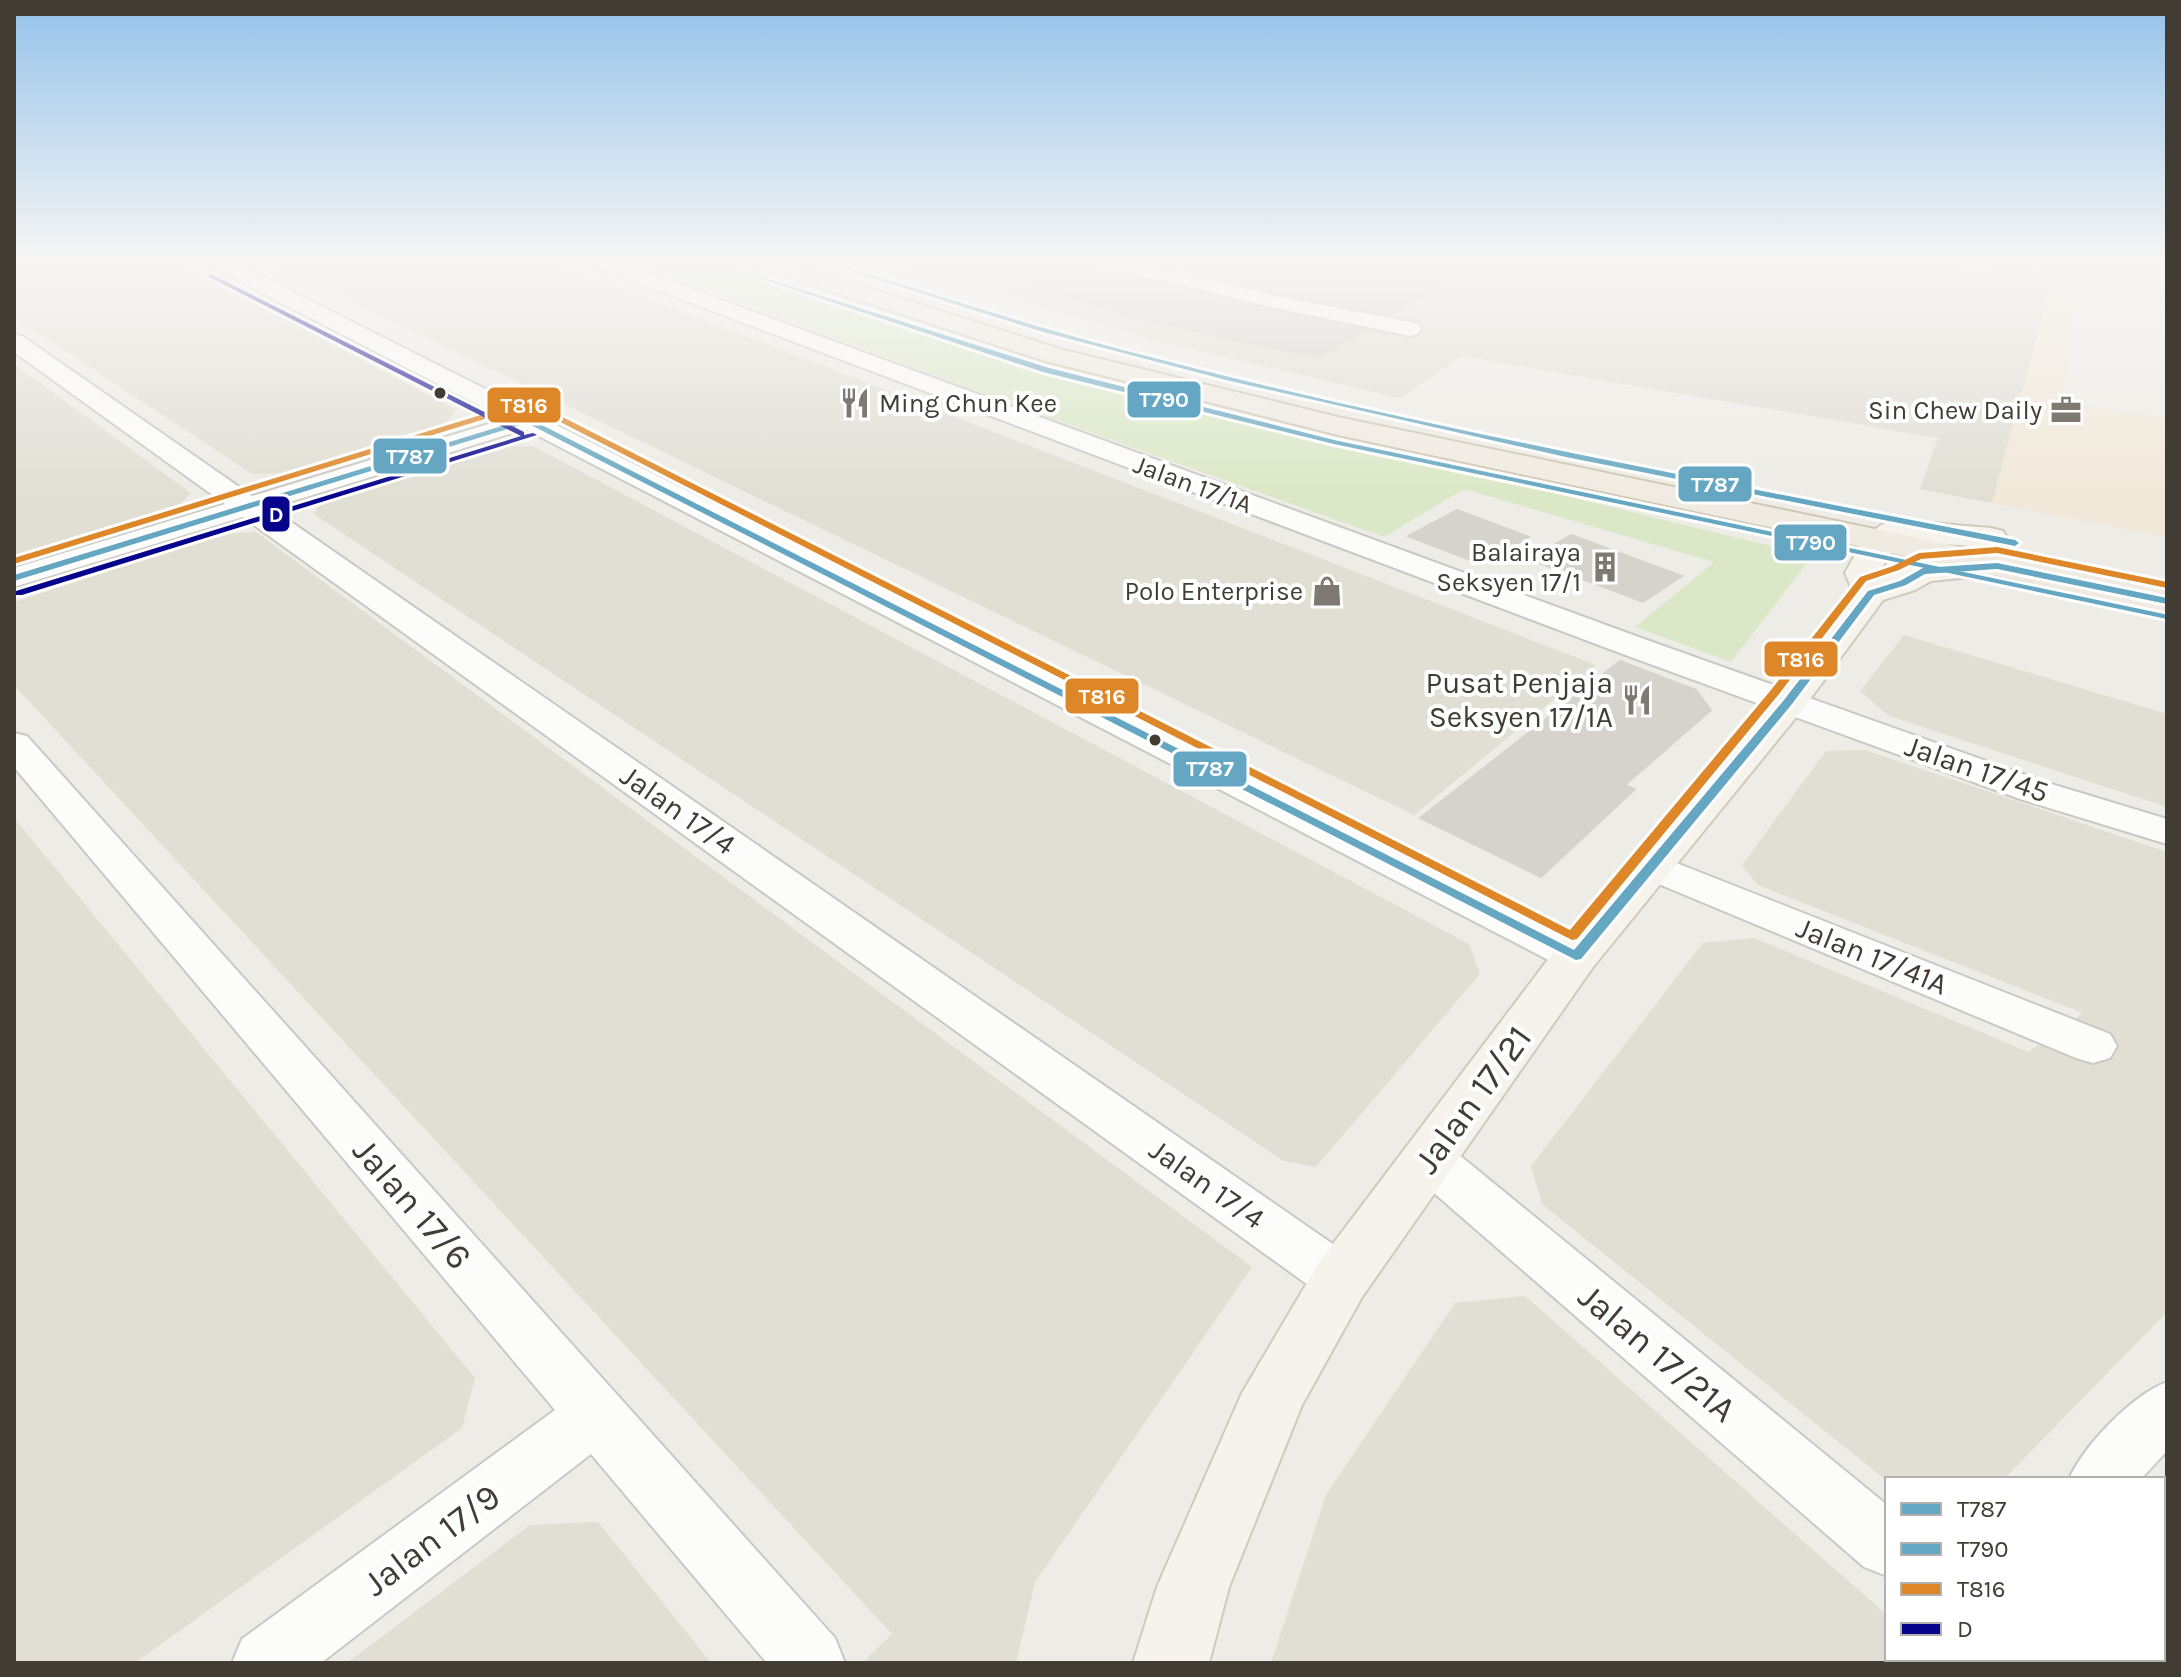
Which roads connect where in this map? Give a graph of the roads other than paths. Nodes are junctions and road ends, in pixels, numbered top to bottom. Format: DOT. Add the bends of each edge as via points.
graph roads {
  1 [pos="372,340"];
  2 [pos="811,340"];
  3 [pos="1004,340"];
  4 [pos="1083,340"];
  5 [pos="14,341"];
  6 [pos="528,420"];
  7 [pos="248,506"];
  8 [pos="1881,540"];
  9 [pos="1994,552"];
  10 [pos="2167,573"];
  11 [pos="14,578"];
  12 [pos="1871,593"];
  13 [pos="2167,601"];
  14 [pos="1788,702"];
  15 [pos="14,744"];
  16 [pos="2167,832"];
  17 [pos="1651,866"];
  18 [pos="1576,956"];
  19 [pos="2093,1046"];
  20 [pos="1429,1159"];
  21 [pos="1341,1279"];
  22 [pos="2167,1409"];
  23 [pos="597,1414"];
  24 [pos="2102,1477"];
  25 [pos="1885,1543"];
  26 [pos="811,1662"];
  27 [pos="266,1663"];
  28 [pos="1171,1663"];
  1 -- 6 [label="street"];
  2 -- 14 [label="street, Jalan 17/1A"];
  3 -- 8 [label="main road" via="1338,426"];
  4 -- 9 [label="main road" via="1342,407"];
  5 -- 7 [label="street, Jalan 17/4"];
  6 -- 7 [label="street"];
  6 -- 18 [label="street"];
  7 -- 11 [label="street"];
  7 -- 21 [label="street, Jalan 17/4"];
  8 -- 9 [label="main road"];
  8 -- 12 [label="street" via="1862,573"];
  9 -- 10 [label="main road"];
  9 -- 12 [label="street" via="1923,571"];
  9 -- 13 [label="main road"];
  12 -- 14 [label="street, Jalan 17/21"];
  14 -- 16 [label="street, Jalan 17/45" via="2034,791"];
  14 -- 17 [label="street, Jalan 17/21"];
  15 -- 23 [label="street, Jalan 17/6"];
  17 -- 18 [label="street, Jalan 17/21"];
  17 -- 19 [label="street, Jalan 17/41A"];
  18 -- 20 [label="street, Jalan 17/21"];
  20 -- 21 [label="street, Jalan 17/21"];
  20 -- 25 [label="street, Jalan 17/21A"];
  21 -- 28 [label="street, Jalan 17/21" via="1274,1393 1193,1587"];
  22 -- 24 [label="street"];
  23 -- 26 [label="street, Jalan 17/6"];
  23 -- 27 [label="street, Jalan 17/9"];
}
